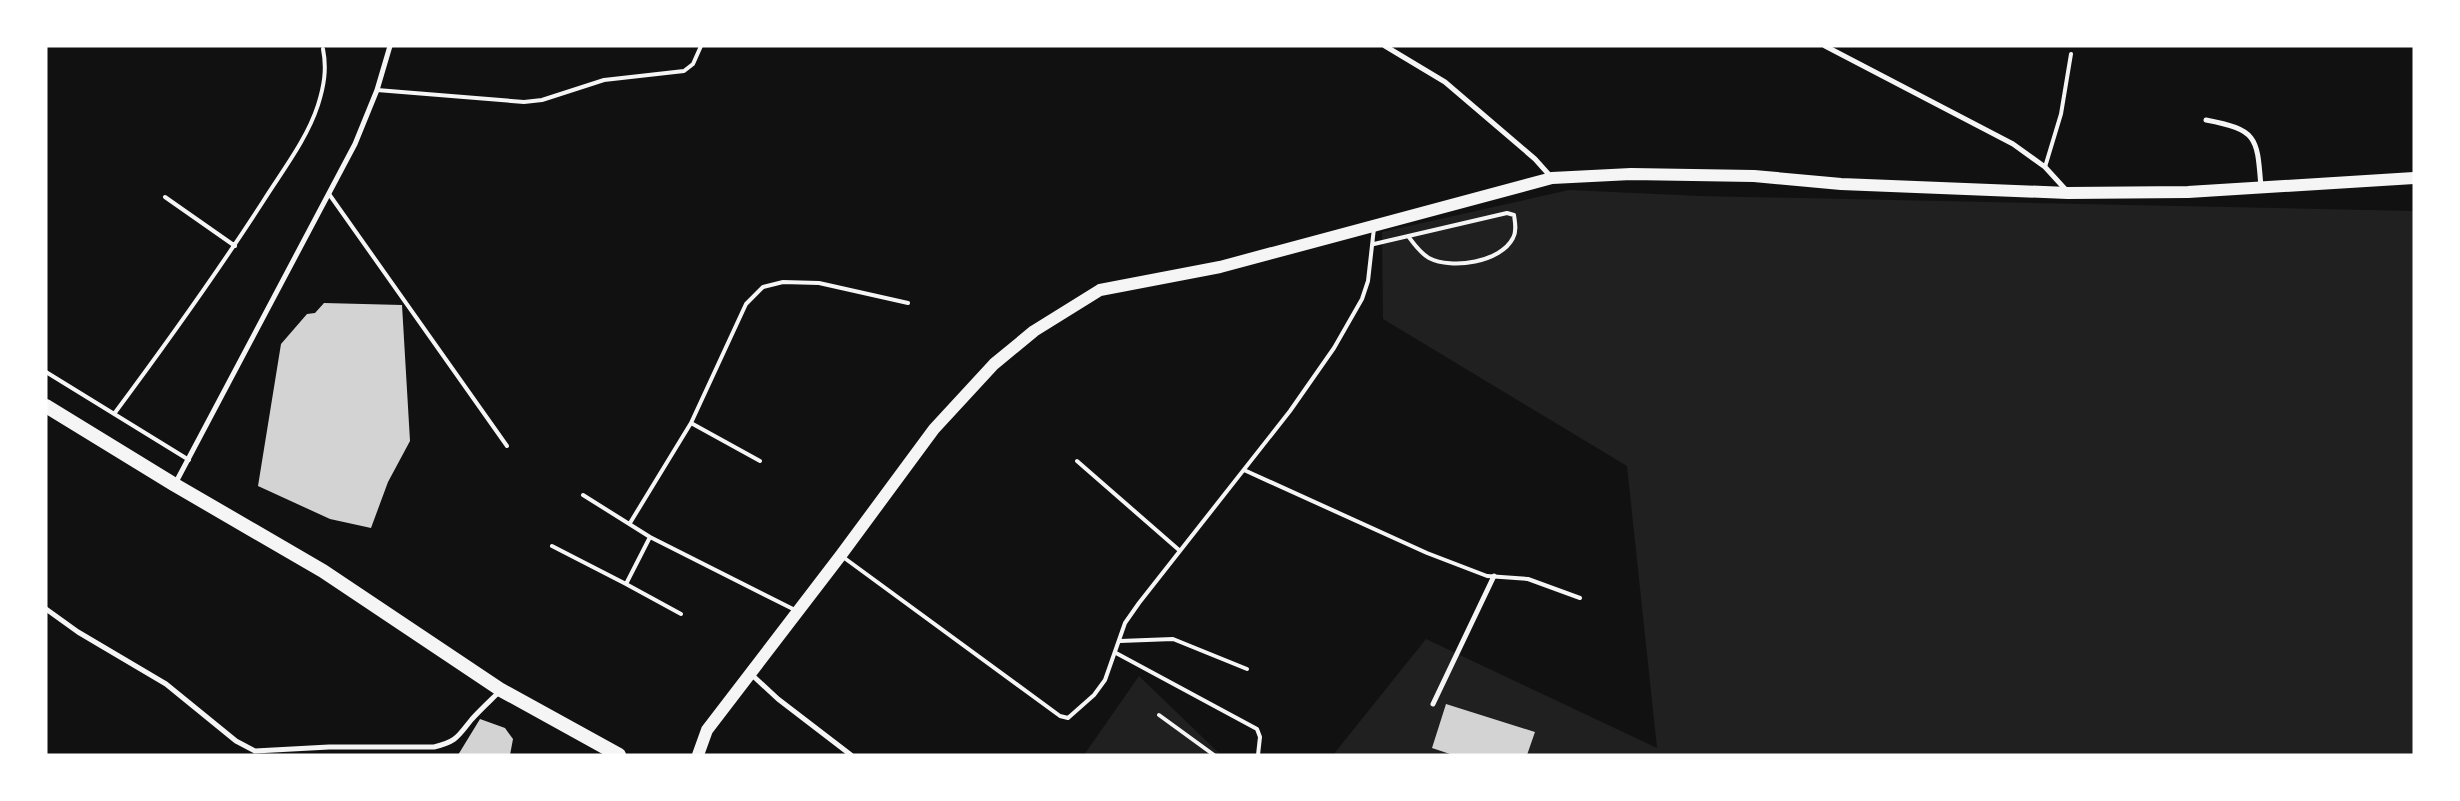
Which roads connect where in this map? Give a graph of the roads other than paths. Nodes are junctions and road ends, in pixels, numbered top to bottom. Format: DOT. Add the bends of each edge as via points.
graph roads {
  1 [pos="390,46"];
  2 [pos="701,46"];
  3 [pos="1385,46"];
  4 [pos="1825,46"];
  5 [pos="323,49"];
  6 [pos="2071,54"];
  7 [pos="377,90"];
  8 [pos="2206,120"];
  9 [pos="2045,167"];
  10 [pos="1552,178"];
  11 [pos="2414,178"];
  12 [pos="2261,188"];
  13 [pos="2068,193"];
  14 [pos="329,194"];
  15 [pos="165,197"];
  16 [pos="1374,225"];
  17 [pos="1408,236"];
  18 [pos="1374,244"];
  19 [pos="235,246"];
  20 [pos="908,302"];
  21 [pos="46,372"];
  22 [pos="46,406"];
  23 [pos="114,414"];
  24 [pos="691,423"];
  25 [pos="507,446"];
  26 [pos="189,460"];
  27 [pos="760,461"];
  28 [pos="1077,461"];
  29 [pos="1244,470"];
  30 [pos="175,485"];
  31 [pos="583,496"];
  32 [pos="630,523"];
  33 [pos="650,537"];
  34 [pos="552,546"];
  35 [pos="1179,550"];
  36 [pos="841,556"];
  37 [pos="1494,576"];
  38 [pos="626,584"];
  39 [pos="1580,598"];
  40 [pos="46,610"];
  41 [pos="797,611"];
  42 [pos="681,614"];
  43 [pos="1120,641"];
  44 [pos="1116,653"];
  45 [pos="1247,669"];
  46 [pos="751,674"];
  47 [pos="502,690"];
  48 [pos="1433,704"];
  49 [pos="1159,715"];
  50 [pos="618,755"];
  51 [pos="698,755"];
  52 [pos="851,755"];
  53 [pos="1214,755"];
  54 [pos="1258,755"];
  1 -- 7 [label="street"];
  2 -- 7 [label="lane" via="693,64 684,72 604,80 542,100 524,102"];
  3 -- 10 [label="street" via="1445,82 1535,159"];
  4 -- 9 [label="street" via="2013,144"];
  5 -- 19 [label="lane" via="326,65 318,106 301,143"];
  6 -- 9 [label="lane" via="2061,114"];
  7 -- 14 [label="street" via="355,144"];
  8 -- 12 [label="street" via="2240,128 2249,134 2257,145"];
  9 -- 13 [label="street"];
  10 -- 13 [label="main road" via="1631,174 1754,176 1841,184"];
  10 -- 16 [label="main road"];
  11 -- 12 [label="main road"];
  12 -- 13 [label="main road"];
  14 -- 25 [label="lane"];
  14 -- 26 [label="street"];
  15 -- 19 [label="lane"];
  16 -- 18 [label="lane"];
  16 -- 36 [label="main road" via="1220,267 1100,290 1034,331 994,364 934,429"];
  17 -- 17 [label="lane" via="1507,213 1514,215 1514,238 1494,256 1482,261 1431,259"];
  17 -- 18 [label="lane"];
  18 -- 29 [label="lane" via="1368,281 1352,318 1296,403"];
  19 -- 23 [label="lane"];
  20 -- 24 [label="lane" via="819,283 783,282 763,287 746,304"];
  21 -- 23 [label="lane"];
  22 -- 30 [label="highway"];
  23 -- 26 [label="lane"];
  24 -- 27 [label="lane"];
  24 -- 32 [label="lane"];
  26 -- 30 [label="street"];
  28 -- 35 [label="lane"];
  29 -- 35 [label="lane"];
  29 -- 37 [label="lane" via="1427,553"];
  30 -- 47 [label="highway" via="323,571"];
  31 -- 32 [label="lane"];
  32 -- 33 [label="lane"];
  33 -- 38 [label="lane"];
  33 -- 41 [label="lane"];
  34 -- 38 [label="lane"];
  35 -- 43 [label="lane" via="1125,623"];
  36 -- 41 [label="main road"];
  36 -- 44 [label="lane" via="1060,716 1068,718 1074,715 1094,695 1105,680"];
  37 -- 39 [label="lane" via="1528,580"];
  37 -- 48 [label="street"];
  38 -- 42 [label="lane"];
  40 -- 47 [label="street" via="166,684 236,741 255,751 434,747 462,734 471,720"];
  41 -- 46 [label="main road"];
  43 -- 44 [label="lane"];
  43 -- 45 [label="lane" via="1173,639"];
  44 -- 54 [label="lane" via="1257,729 1260,737"];
  46 -- 51 [label="main road" via="707,730"];
  46 -- 52 [label="street"];
  47 -- 50 [label="highway"];
  49 -- 53 [label="lane"];
}
